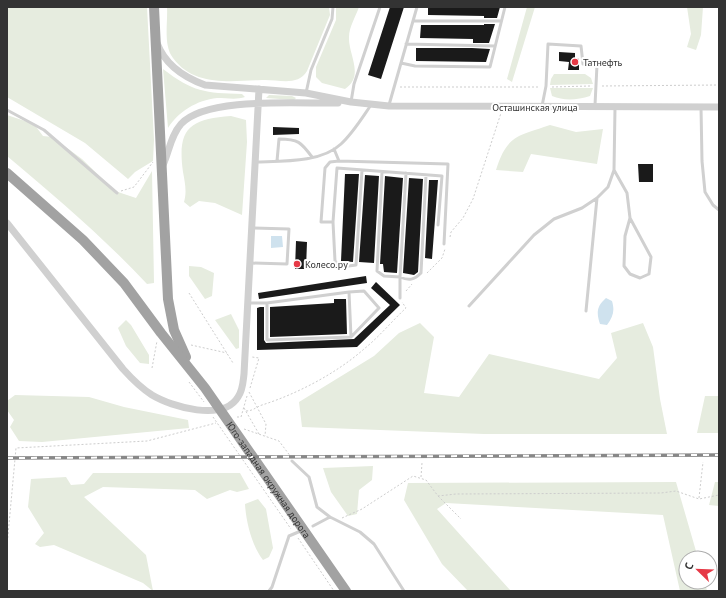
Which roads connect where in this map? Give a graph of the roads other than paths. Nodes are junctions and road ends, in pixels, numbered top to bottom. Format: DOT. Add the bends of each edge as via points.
graph roads {
  1 [pos="154,7"];
  2 [pos="332,7"];
  3 [pos="380,7"];
  4 [pos="417,7"];
  5 [pos="505,7"];
  6 [pos="413,21"];
  7 [pos="501,21"];
  8 [pos="155,31"];
  9 [pos="406,44"];
  10 [pos="495,46"];
  11 [pos="401,63"];
  12 [pos="259,90"];
  13 [pos="306,93"];
  14 [pos="351,102"];
  15 [pos="258,104"];
  16 [pos="305,104"];
  17 [pos="371,105"];
  18 [pos="389,106"];
  19 [pos="541,107"];
  20 [pos="595,107"];
  21 [pos="701,107"];
  22 [pos="719,107"];
  23 [pos="615,108"];
  24 [pos="7,110"];
  25 [pos="334,149"];
  26 [pos="312,157"];
  27 [pos="277,161"];
  28 [pos="339,161"];
  29 [pos="254,162"];
  30 [pos="161,170"];
  31 [pos="362,170"];
  32 [pos="614,170"];
  33 [pos="382,172"];
  34 [pos="406,173"];
  35 [pos="7,174"];
  36 [pos="426,175"];
  37 [pos="117,193"];
  38 [pos="597,198"];
  39 [pos="719,210"];
  40 [pos="630,218"];
  41 [pos="7,222"];
  42 [pos="333,222"];
  43 [pos="438,225"];
  44 [pos="252,228"];
  45 [pos="444,244"];
  46 [pos="250,263"];
  47 [pos="400,277"];
  48 [pos="349,292"];
  49 [pos="400,298"];
  50 [pos="249,303"];
  51 [pos="267,303"];
  52 [pos="468,306"];
  53 [pos="586,311"];
  54 [pos="351,337"];
  55 [pos="192,369"];
  56 [pos="292,461"];
  57 [pos="330,517"];
  58 [pos="312,526"];
  59 [pos="306,528"];
  60 [pos="269,591"];
  61 [pos="346,591"];
  62 [pos="404,591"];
  1 -- 8 [label="highway"];
  2 -- 13 [label="lane" via="333,16 311,70"];
  3 -- 14 [label="lane" via="354,84"];
  4 -- 6 [label="lane"];
  5 -- 7 [label="lane"];
  6 -- 7 [label="lane"];
  6 -- 9 [label="lane"];
  7 -- 10 [label="lane"];
  8 -- 12 [label="street, Осташинская улица" via="163,55 172,67 184,75 197,82 214,86"];
  8 -- 30 [label="highway"];
  9 -- 10 [label="lane"];
  9 -- 11 [label="lane"];
  10 -- 11 [label="lane" via="490,67 415,66"];
  11 -- 18 [label="lane"];
  12 -- 13 [label="street, Осташинская улица"];
  12 -- 15 [label="street"];
  13 -- 14 [label="street, Осташинская улица"];
  13 -- 16 [label="street"];
  14 -- 16 [label="street, Осташинская улица"];
  14 -- 17 [label="street, Осташинская улица"];
  15 -- 16 [label="street, Осташинская улица"];
  15 -- 29 [label="street"];
  15 -- 30 [label="street, Осташинская улица" via="215,107 190,116 178,128"];
  17 -- 18 [label="street, Осташинская улица"];
  17 -- 25 [label="lane" via="347,138"];
  18 -- 19 [label="street, Осташинская улица"];
  19 -- 20 [label="street, Осташинская улица"];
  19 -- 20 [label="lane" via="546,87 548,44 581,46 583,64 596,65"];
  20 -- 23 [label="street, Осташинская улица"];
  21 -- 22 [label="street, Осташинская улица"];
  21 -- 23 [label="street, Осташинская улица"];
  21 -- 39 [label="lane" via="705,192"];
  23 -- 32 [label="lane"];
  24 -- 37 [label="lane" via="44,130"];
  25 -- 26 [label="lane"];
  25 -- 28 [label="lane"];
  26 -- 27 [label="lane" via="299,161"];
  26 -- 27 [label="lane" via="301,143 292,139 279,139"];
  27 -- 29 [label="lane"];
  28 -- 42 [label="lane" via="330,162 325,168 322,222"];
  28 -- 45 [label="lane" via="448,164"];
  29 -- 44 [label="street"];
  30 -- 55 [label="highway" via="169,306 174,330"];
  31 -- 33 [label="lane"];
  31 -- 42 [label="lane" via="336,168"];
  31 -- 42 [label="lane" via="356,265 342,267 335,261"];
  32 -- 38 [label="lane" via="608,187"];
  32 -- 40 [label="lane" via="626,193"];
  33 -- 34 [label="lane"];
  33 -- 47 [label="lane" via="376,270 384,276"];
  34 -- 36 [label="lane"];
  34 -- 47 [label="lane"];
  35 -- 55 [label="highway" via="110,266"];
  36 -- 43 [label="lane" via="442,176"];
  36 -- 47 [label="lane" via="421,273 416,278 408,280"];
  38 -- 52 [label="lane" via="582,208 554,219 534,235"];
  38 -- 53 [label="lane"];
  40 -- 40 [label="lane" via="625,236 624,266 630,274 640,278 649,274 651,257"];
  41 -- 50 [label="street" via="132,379 152,395 173,405 213,410 233,403 241,391"];
  44 -- 46 [label="street"];
  44 -- 46 [label="lane" via="289,229 287,264"];
  46 -- 50 [label="street"];
  47 -- 49 [label="lane"];
  48 -- 51 [label="lane"];
  48 -- 54 [label="lane"];
  48 -- 54 [label="lane" via="364,291 378,308"];
  50 -- 51 [label="lane"];
  51 -- 54 [label="lane" via="267,340"];
  55 -- 61 [label="highway, Юго-западная окружная дорога"];
  56 -- 57 [label="lane" via="309,477 317,508"];
  57 -- 58 [label="lane"];
  57 -- 62 [label="lane" via="360,532 374,544"];
  59 -- 60 [label="lane" via="289,536 281,564"];
}
